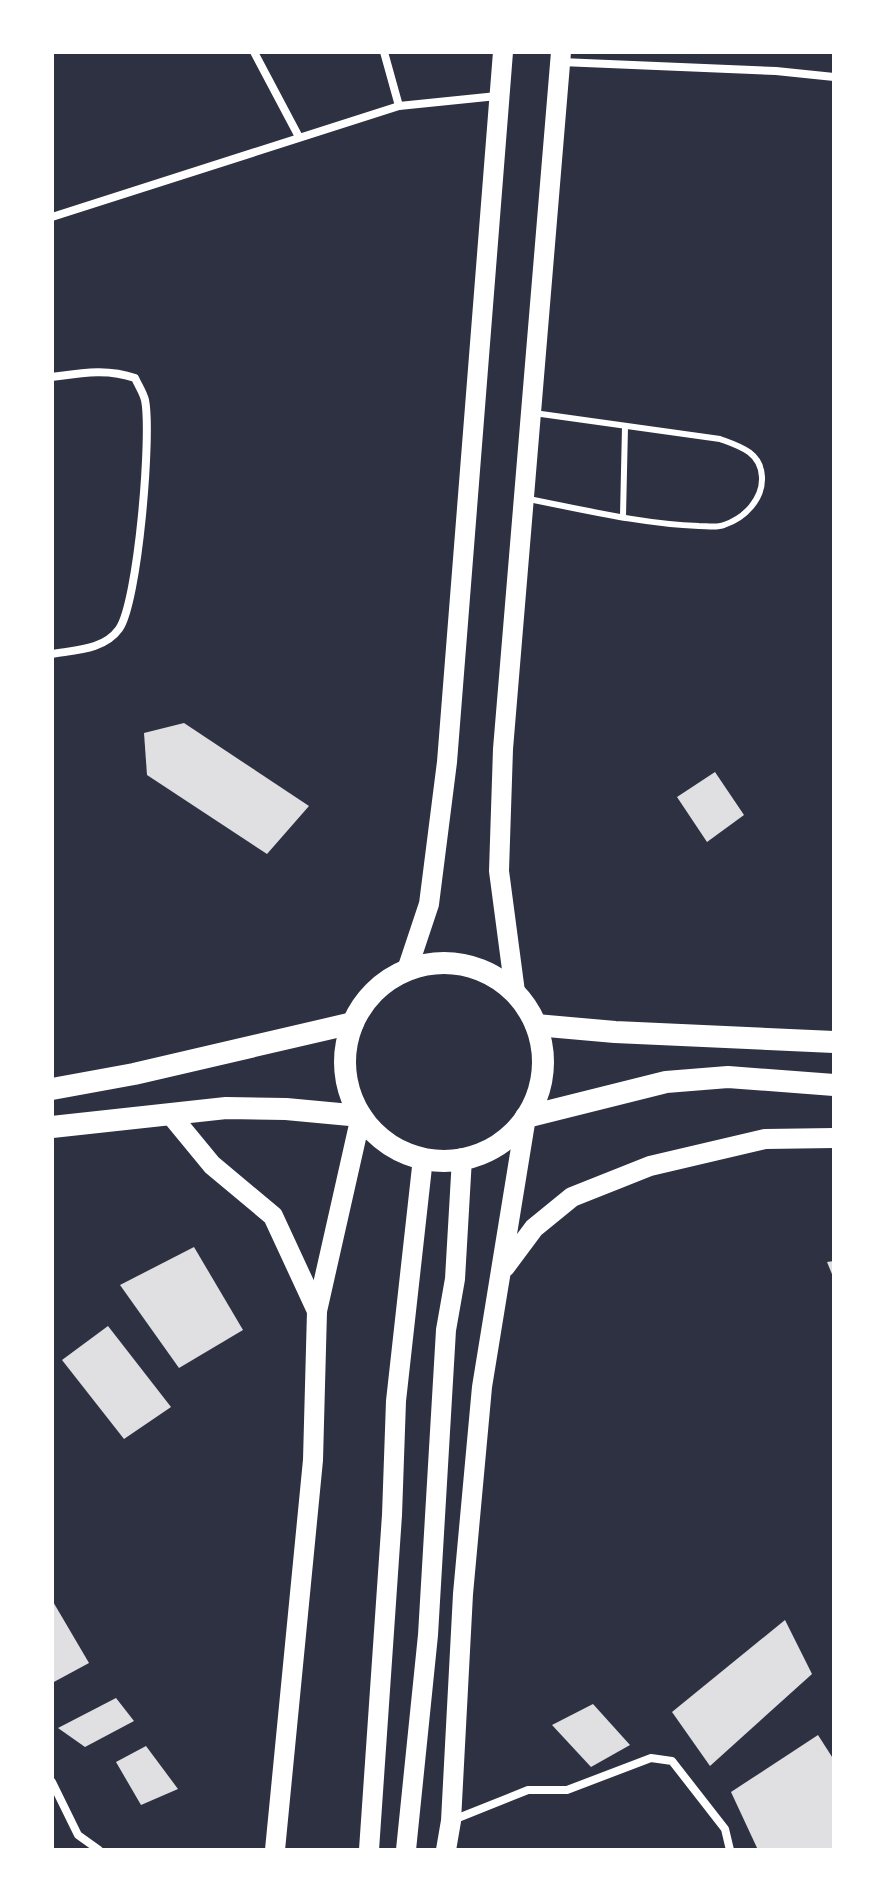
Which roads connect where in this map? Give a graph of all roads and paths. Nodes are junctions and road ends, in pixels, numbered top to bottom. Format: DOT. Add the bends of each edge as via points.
graph roads {
  1 [pos="254,52"];
  2 [pos="384,52"];
  3 [pos="503,52"];
  4 [pos="560,57"];
  5 [pos="834,77"];
  6 [pos="500,96"];
  7 [pos="399,106"];
  8 [pos="299,137"];
  9 [pos="52,217"];
  10 [pos="52,377"];
  11 [pos="531,413"];
  12 [pos="625,427"];
  13 [pos="524,498"];
  14 [pos="623,516"];
  15 [pos="52,654"];
  16 [pos="407,970"];
  17 [pos="515,992"];
  18 [pos="353,1023"];
  19 [pos="536,1025"];
  20 [pos="834,1042"];
  21 [pos="834,1085"];
  22 [pos="52,1089"];
  23 [pos="170,1114"];
  24 [pos="361,1116"];
  25 [pos="526,1117"];
  26 [pos="52,1127"];
  27 [pos="834,1138"];
  28 [pos="423,1158"];
  29 [pos="462,1158"];
  30 [pos="502,1271"];
  31 [pos="317,1311"];
  32 [pos="52,1782"];
  33 [pos="451,1821"];
  34 [pos="99,1850"];
  35 [pos="275,1850"];
  36 [pos="369,1850"];
  37 [pos="406,1850"];
  38 [pos="446,1850"];
  39 [pos="730,1850"];
  1 -- 8 [label="street"];
  2 -- 7 [label="street"];
  3 -- 6 [label="main road"];
  4 -- 5 [label="street"];
  4 -- 11 [label="main road"];
  6 -- 7 [label="street"];
  6 -- 16 [label="main road" via="442,803 429,904"];
  7 -- 8 [label="street"];
  8 -- 9 [label="street"];
  10 -- 15 [label="street" via="94,371 135,378 145,399 147,426 130,605 118,631 96,647"];
  11 -- 12 [label="lane"];
  11 -- 13 [label="main road"];
  12 -- 14 [label="lane"];
  12 -- 14 [label="lane" via="720,439 746,449 762,472 762,492 747,512 722,526"];
  13 -- 14 [label="lane"];
  13 -- 17 [label="main road" via="503,749 499,871"];
  16 -- 17 [label="highway" via="464,965 483,970"];
  16 -- 18 [label="highway" via="375,991"];
  17 -- 19 [label="highway"];
  18 -- 22 [label="highway"];
  18 -- 24 [label="highway" via="346,1080"];
  19 -- 20 [label="highway"];
  19 -- 25 [label="highway" via="542,1043 541,1082"];
  21 -- 25 [label="highway" via="728,1077 666,1082"];
  23 -- 24 [label="highway" via="226,1108"];
  23 -- 26 [label="highway"];
  23 -- 31 [label="main road" via="212,1165 273,1216"];
  24 -- 28 [label="highway" via="388,1143"];
  24 -- 31 [label="main road"];
  25 -- 29 [label="highway" via="498,1144"];
  25 -- 30 [label="main road"];
  27 -- 30 [label="main road" via="765,1139 650,1166 572,1197 534,1228"];
  28 -- 29 [label="highway"];
  28 -- 36 [label="main road" via="396,1401"];
  29 -- 37 [label="main road" via="428,1635"];
  30 -- 33 [label="main road" via="480,1403"];
  31 -- 35 [label="main road" via="313,1460"];
  32 -- 34 [label="street" via="78,1835"];
  33 -- 38 [label="main road"];
  33 -- 39 [label="street" via="528,1790 567,1790 651,1758 672,1761 725,1829"];
}
